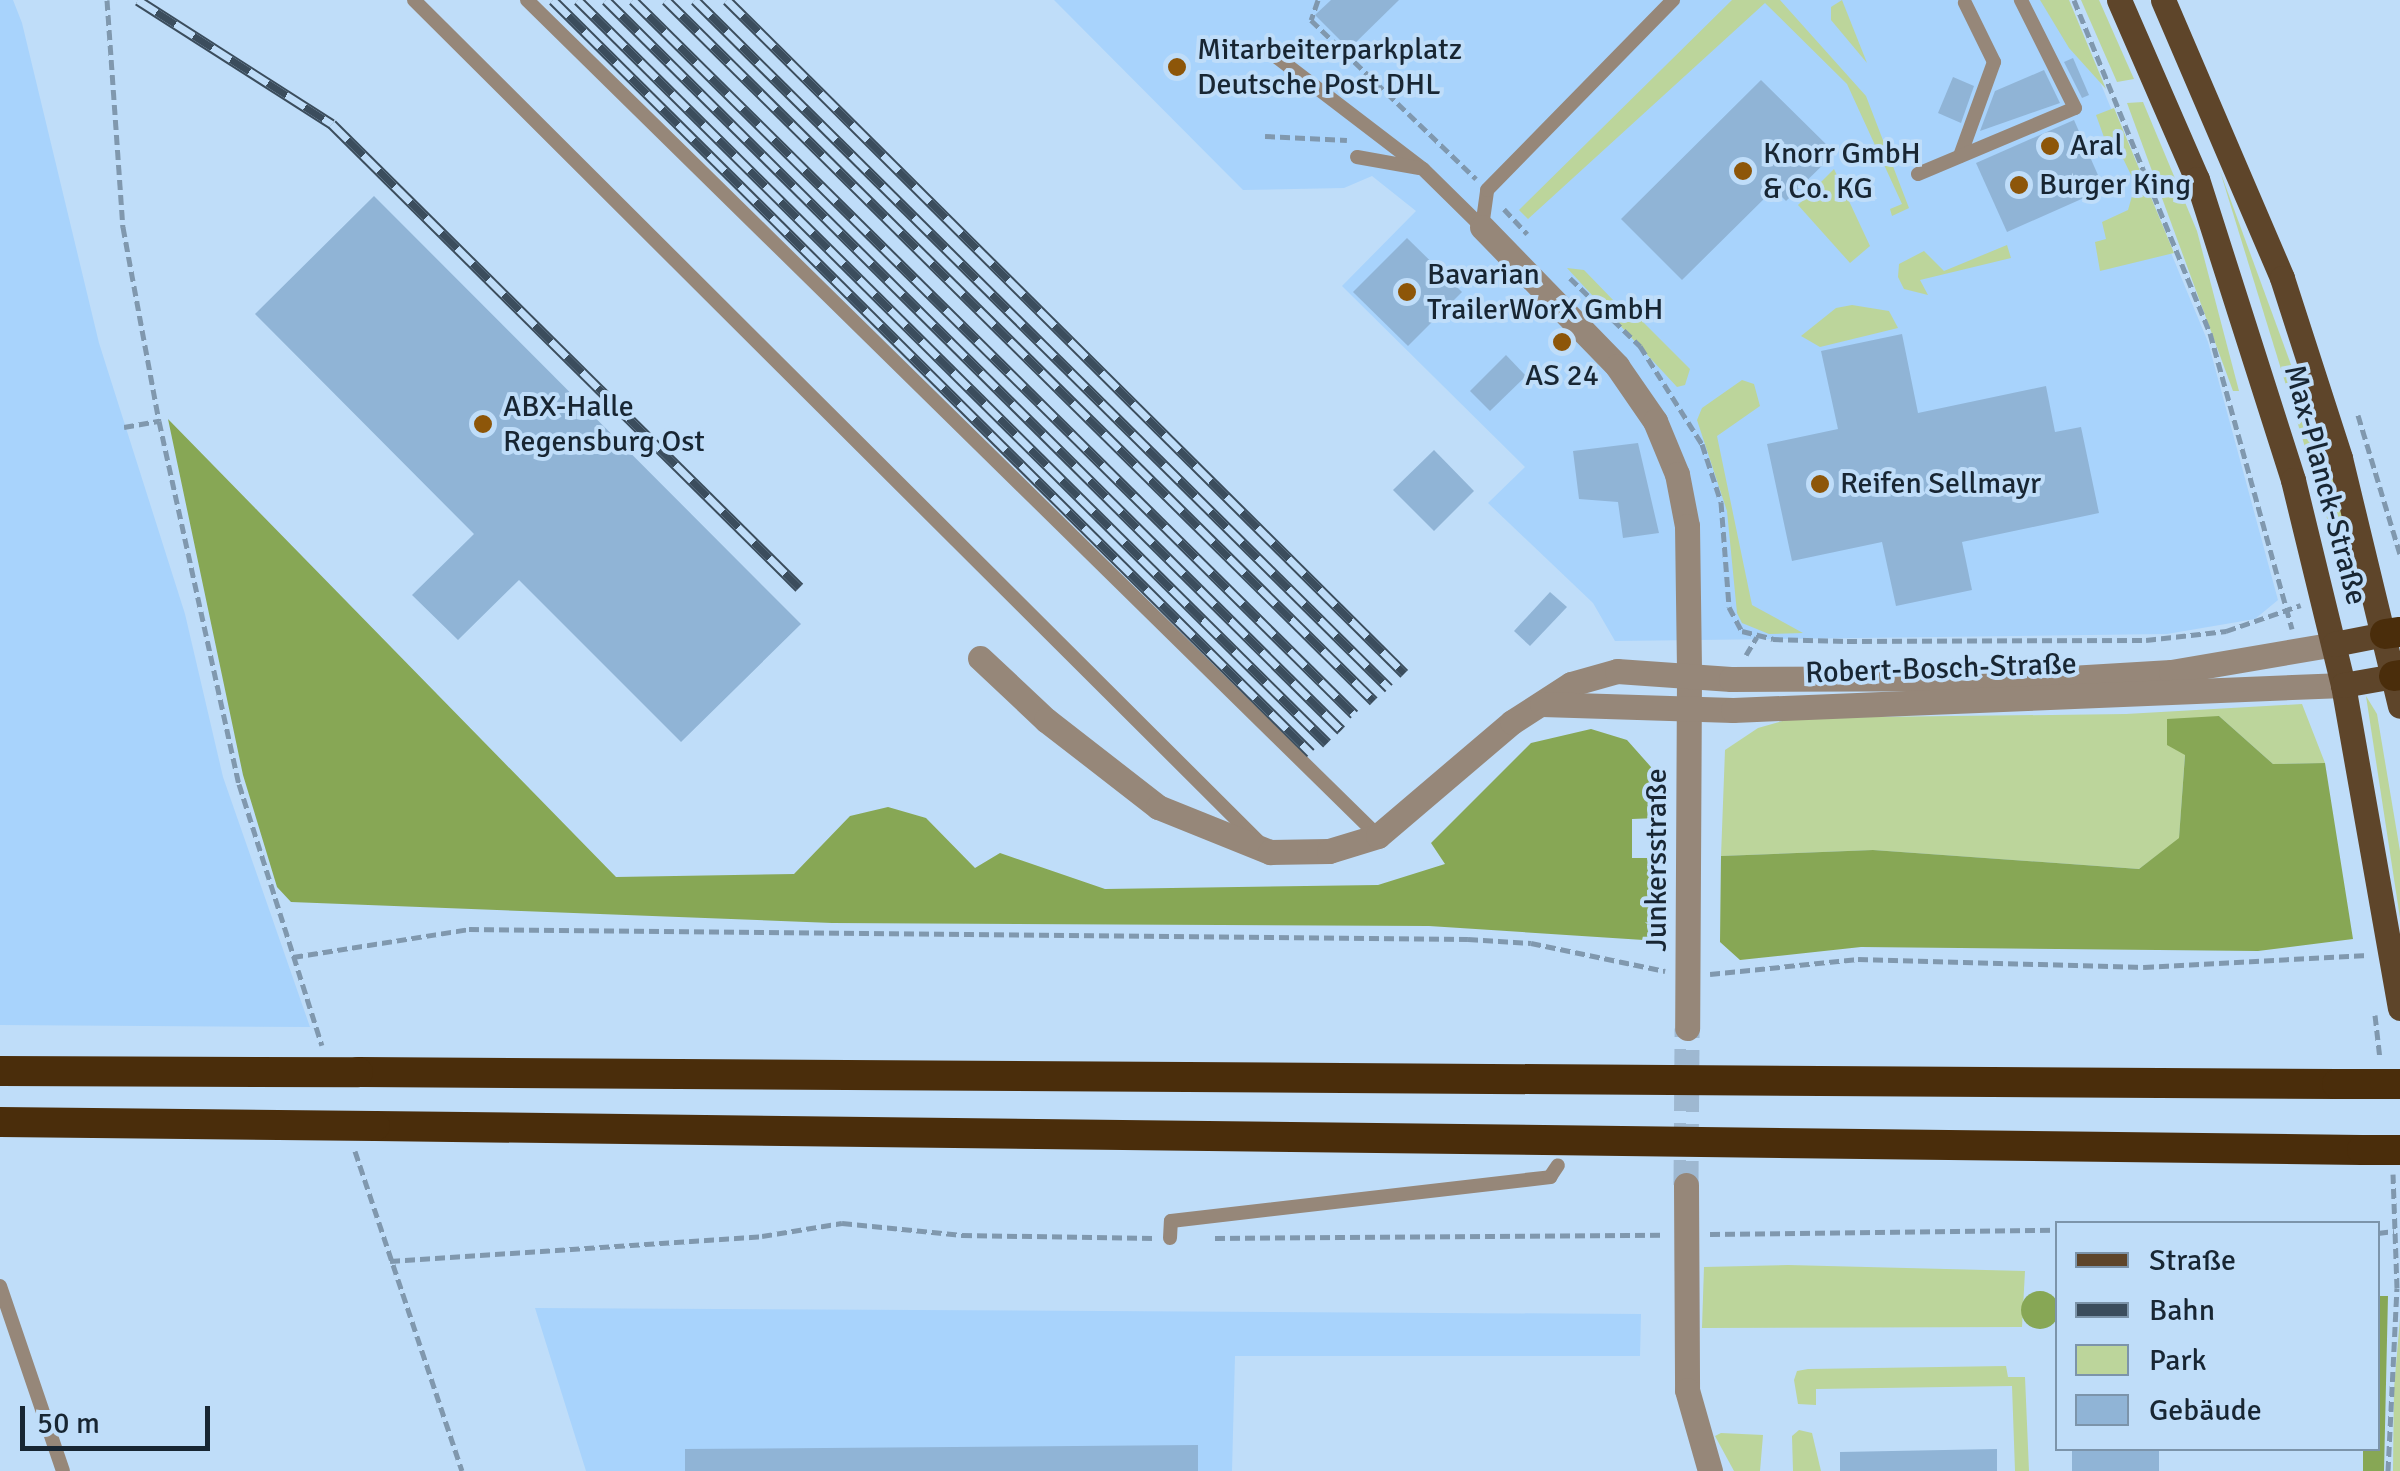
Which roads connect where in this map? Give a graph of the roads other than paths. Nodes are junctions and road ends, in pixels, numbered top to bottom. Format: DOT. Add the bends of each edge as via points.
graph roads {
  1 [pos="414,0"];
  2 [pos="526,0"];
  3 [pos="1673,0"];
  4 [pos="2021,0"];
  5 [pos="2120,0"];
  6 [pos="2164,0"];
  7 [pos="1965,3"];
  8 [pos="1270,52"];
  9 [pos="1357,156"];
  10 [pos="1960,156"];
  11 [pos="1424,169"];
  12 [pos="1918,174"];
  13 [pos="1482,228"];
  14 [pos="2392,633"];
  15 [pos="2334,644"];
  16 [pos="980,658"];
  17 [pos="2397,675"];
  18 [pos="2343,685"];
  19 [pos="1690,692"];
  20 [pos="2400,706"];
  21 [pos="1378,836"];
  22 [pos="1270,852"];
  23 [pos="2388,1010"];
  24 [pos="1687,1028"];
  25 [pos="0,1071"];
  26 [pos="2391,1076"];
  27 [pos="0,1122"];
  28 [pos="2396,1157"];
  29 [pos="1558,1165"];
  30 [pos="1686,1185"];
  31 [pos="1170,1238"];
  32 [pos="0,1286"];
  33 [pos="63,1471"];
  34 [pos="1710,1471"];
  1 -- 22 [label="lane"];
  2 -- 21 [label="lane"];
  3 -- 13 [label="lane" via="1487,190"];
  4 -- 10 [label="lane" via="2074,108"];
  5 -- 15 [label="main road, Max-Planck-Straße" via="2208,212 2293,480"];
  6 -- 14 [label="main road, Max-Planck-Straße" via="2282,278"];
  7 -- 10 [label="lane" via="1994,62"];
  8 -- 11 [label="lane"];
  9 -- 11 [label="lane"];
  10 -- 12 [label="lane"];
  11 -- 13 [label="lane"];
  13 -- 19 [label="street" via="1617,366 1655,421 1676,474 1686,526"];
  14 -- 15 [label="main road"];
  14 -- 17 [label="main road, Max-Planck-Straße"];
  15 -- 18 [label="main road, Max-Planck-Straße"];
  15 -- 19 [label="street, Robert-Bosch-Straße" via="2171,672"];
  16 -- 22 [label="street, Robert-Bosch-Straße" via="1046,720 1158,807"];
  17 -- 18 [label="main road"];
  17 -- 20 [label="main road, Max-Planck-Straße"];
  18 -- 19 [label="street, Robert-Bosch-Straße" via="1733,710"];
  18 -- 23 [label="main road, Max-Planck-Straße"];
  19 -- 21 [label="street, Robert-Bosch-Straße" via="1616,671 1571,684 1512,722"];
  19 -- 24 [label="street, Junkersstraße"];
  21 -- 22 [label="street, Robert-Bosch-Straße" via="1329,851"];
  25 -- 26 [label="highway, bridge" via="2336,1084"];
  27 -- 28 [label="highway, bridge" via="2362,1150"];
  29 -- 31 [label="lane" via="1550,1176 1171,1222"];
  30 -- 34 [label="street" via="1686,1390"];
  32 -- 33 [label="lane"];
}
